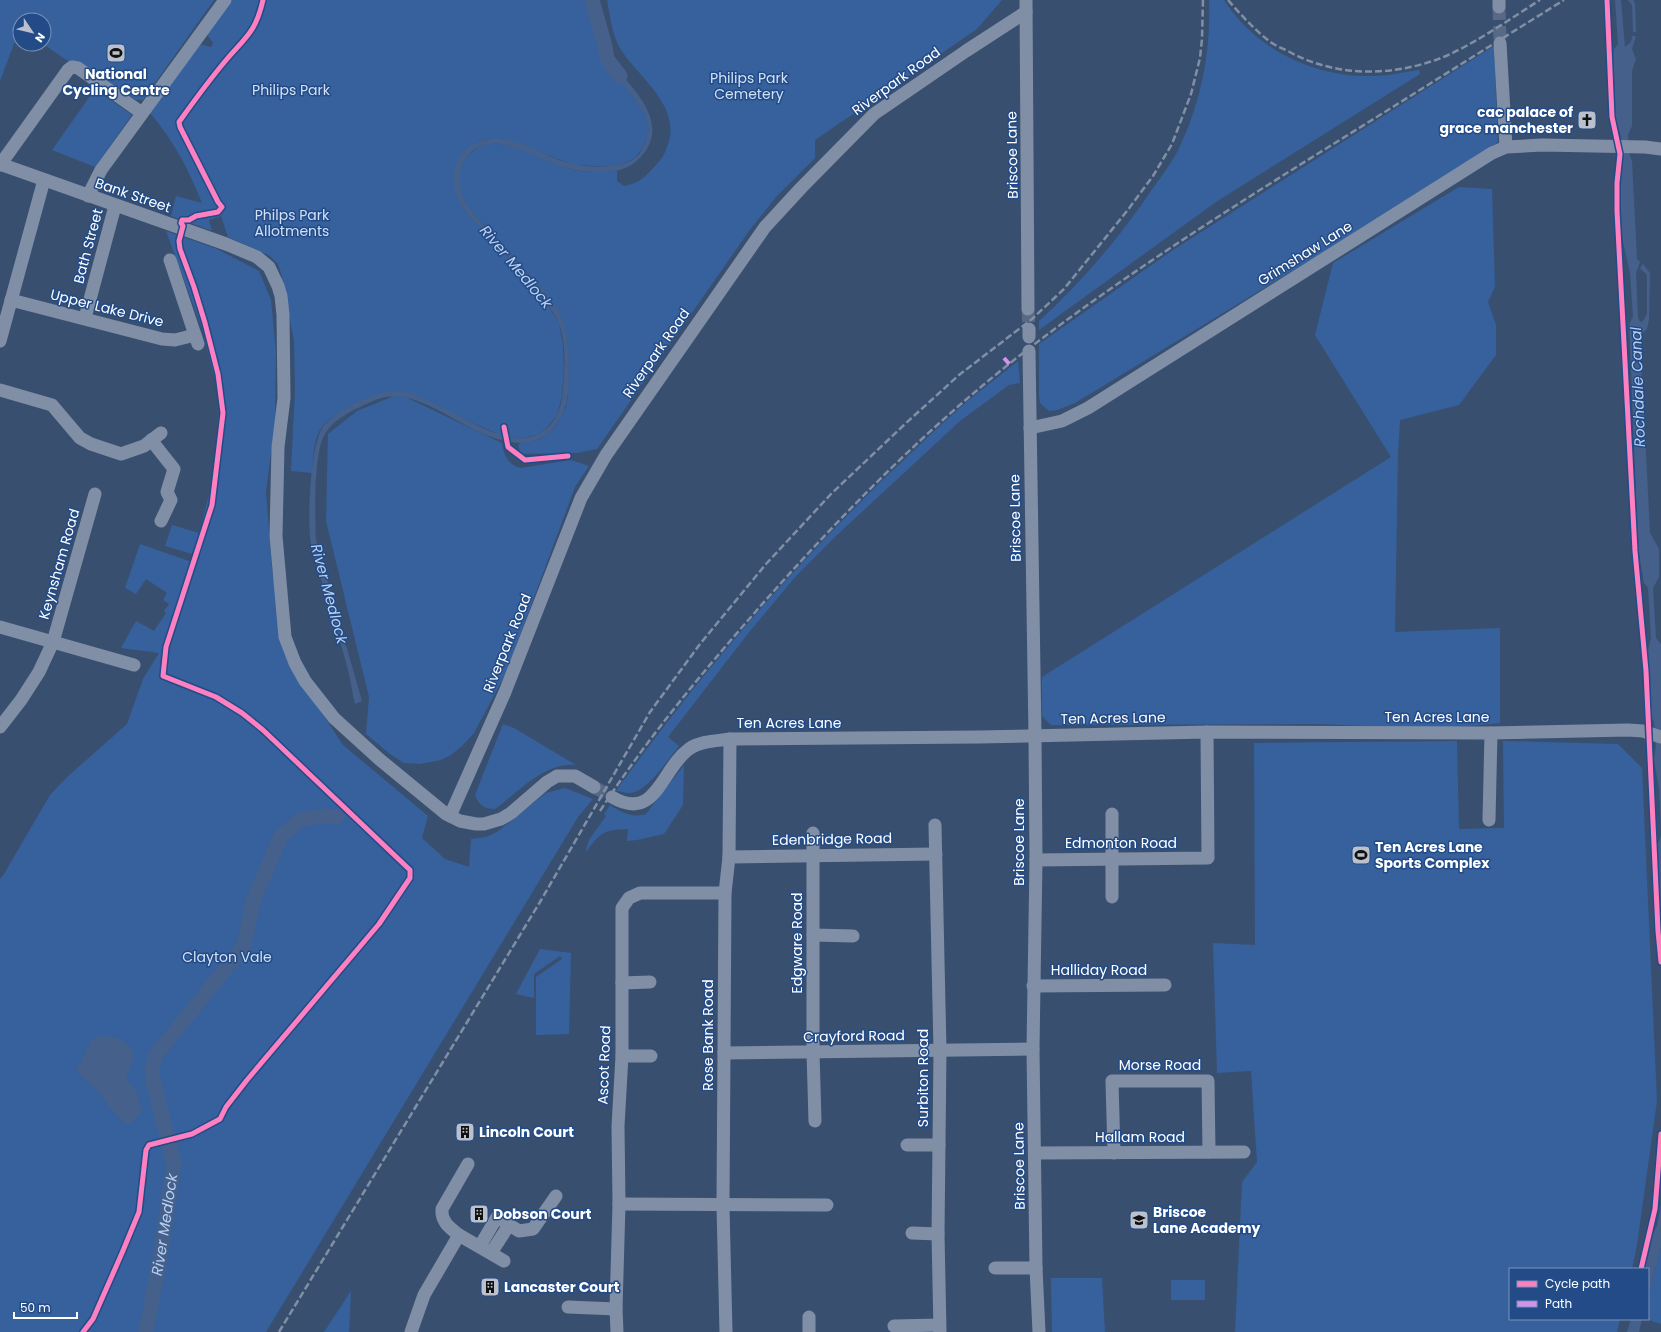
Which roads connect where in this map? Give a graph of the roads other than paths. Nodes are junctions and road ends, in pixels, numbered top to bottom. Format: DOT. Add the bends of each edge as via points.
graph roads {
  1 [pos="225,0"];
  2 [pos="1026,6"];
  3 [pos="1500,43"];
  4 [pos="142,113"];
  5 [pos="1506,147"];
  6 [pos="1661,149"];
  7 [pos="0,165"];
  8 [pos="44,180"];
  9 [pos="88,196"];
  10 [pos="115,206"];
  11 [pos="170,260"];
  12 [pos="12,300"];
  13 [pos="1028,309"];
  14 [pos="85,318"];
  15 [pos="0,341"];
  16 [pos="1029,351"];
  17 [pos="0,390"];
  18 [pos="1030,428"];
  19 [pos="95,494"];
  20 [pos="161,521"];
  21 [pos="0,627"];
  22 [pos="53,642"];
  23 [pos="134,665"];
  24 [pos="0,727"];
  25 [pos="1207,732"];
  26 [pos="1491,733"];
  27 [pos="1035,736"];
  28 [pos="1661,737"];
  29 [pos="730,739"];
  30 [pos="594,787"];
  31 [pos="612,797"];
  32 [pos="1112,814"];
  33 [pos="450,816"];
  34 [pos="1489,820"];
  35 [pos="935,825"];
  36 [pos="814,833"];
  37 [pos="936,854"];
  38 [pos="813,855"];
  39 [pos="729,857"];
  40 [pos="1112,858"];
  41 [pos="1036,860"];
  42 [pos="724,893"];
  43 [pos="1112,897"];
  44 [pos="813,936"];
  45 [pos="853,936"];
  46 [pos="650,982"];
  47 [pos="622,983"];
  48 [pos="1166,985"];
  49 [pos="1034,986"];
  50 [pos="940,1050"];
  51 [pos="1033,1050"];
  52 [pos="813,1052"];
  53 [pos="724,1053"];
  54 [pos="622,1056"];
  55 [pos="651,1056"];
  56 [pos="815,1121"];
  57 [pos="907,1145"];
  58 [pos="939,1145"];
  59 [pos="1209,1152"];
  60 [pos="1244,1152"];
  61 [pos="1036,1153"];
  62 [pos="1114,1153"];
  63 [pos="468,1164"];
  64 [pos="556,1196"];
  65 [pos="619,1204"];
  66 [pos="828,1205"];
  67 [pos="723,1206"];
  68 [pos="509,1225"];
  69 [pos="912,1233"];
  70 [pos="938,1234"];
  71 [pos="459,1235"];
  72 [pos="480,1246"];
  73 [pos="491,1253"];
  74 [pos="504,1261"];
  75 [pos="994,1268"];
  76 [pos="1036,1268"];
  77 [pos="568,1307"];
  78 [pos="616,1309"];
  79 [pos="809,1317"];
  80 [pos="894,1326"];
  81 [pos="939,1328"];
  82 [pos="411,1332"];
  83 [pos="617,1332"];
  84 [pos="726,1332"];
  85 [pos="809,1332"];
  86 [pos="1039,1332"];
  1 -- 4 [label="street"];
  2 -- 13 [label="street, Briscoe Lane"];
  2 -- 33 [label="street, Riverpark Road" via="874,114 765,227 649,391 585,491 505,692"];
  3 -- 5 [label="street"];
  4 -- 7 [label="street" via="78,68 72,67"];
  4 -- 9 [label="street" via="101,170"];
  5 -- 6 [label="street, Grimshaw Lane" via="1542,145"];
  5 -- 18 [label="street, Grimshaw Lane" via="1492,153 1088,408 1062,421"];
  7 -- 8 [label="street, Bank Street"];
  8 -- 9 [label="street, Bank Street"];
  8 -- 12 [label="street"];
  9 -- 10 [label="street, Bank Street"];
  10 -- 14 [label="street, Bath Street"];
  10 -- 33 [label="street, Bank Street" via="257,257 272,272 278,286 283,315 284,398 278,447 276,536 278,576 285,637 289,650 305,681 334,718 379,759"];
  11 -- 14 [label="street, Upper Lake Drive" via="196,339 169,340"];
  12 -- 14 [label="street, Upper Lake Drive"];
  12 -- 15 [label="street"];
  16 -- 18 [label="street, Briscoe Lane"];
  17 -- 20 [label="street" via="52,405 80,438 121,454 144,446 156,436 174,469 167,492 171,500"];
  18 -- 27 [label="street, Briscoe Lane"];
  19 -- 22 [label="street, Keynsham Road"];
  21 -- 22 [label="street"];
  22 -- 23 [label="street"];
  22 -- 24 [label="street, Keynsham Road" via="39,672"];
  25 -- 26 [label="street, Ten Acres Lane"];
  25 -- 27 [label="street, Ten Acres Lane"];
  25 -- 40 [label="street, Edmonton Road" via="1208,858"];
  26 -- 28 [label="street, Ten Acres Lane" via="1643,731"];
  26 -- 34 [label="street"];
  27 -- 29 [label="street, Ten Acres Lane"];
  27 -- 41 [label="street, Briscoe Lane"];
  29 -- 31 [label="street, Ten Acres Lane" via="690,748 652,795 641,804 632,805"];
  29 -- 39 [label="street, Rose Bank Road"];
  30 -- 33 [label="street" via="574,776 557,776 510,813 492,823 476,824"];
  32 -- 40 [label="street"];
  35 -- 37 [label="street, Surbiton Road"];
  36 -- 38 [label="street, Edgware Road"];
  37 -- 38 [label="street, Edenbridge Road"];
  37 -- 50 [label="street, Surbiton Road"];
  38 -- 39 [label="street, Edenbridge Road"];
  38 -- 44 [label="street, Edgware Road"];
  39 -- 42 [label="street, Rose Bank Road"];
  40 -- 41 [label="street, Edmonton Road"];
  40 -- 43 [label="street"];
  41 -- 49 [label="street, Briscoe Lane"];
  42 -- 47 [label="street, Ascot Road" via="640,894 629,898 622,908"];
  42 -- 53 [label="street, Rose Bank Road"];
  44 -- 45 [label="street"];
  44 -- 52 [label="street, Edgware Road"];
  46 -- 47 [label="street"];
  47 -- 54 [label="street, Ascot Road"];
  48 -- 49 [label="street, Halliday Road"];
  49 -- 51 [label="street, Briscoe Lane"];
  50 -- 51 [label="street, Crayford Road"];
  50 -- 52 [label="street, Crayford Road"];
  50 -- 58 [label="street, Surbiton Road"];
  51 -- 61 [label="street, Briscoe Lane"];
  52 -- 53 [label="street, Crayford Road"];
  52 -- 56 [label="street, Edgware Road"];
  53 -- 67 [label="street, Rose Bank Road"];
  54 -- 55 [label="street"];
  54 -- 65 [label="street, Ascot Road" via="618,1126"];
  57 -- 58 [label="street"];
  58 -- 70 [label="street, Surbiton Road"];
  59 -- 60 [label="street, Hallam Road"];
  59 -- 62 [label="street, Hallam Road"];
  59 -- 62 [label="street, Morse Road" via="1208,1081 1112,1081"];
  61 -- 62 [label="street, Hallam Road"];
  61 -- 76 [label="street, Briscoe Lane"];
  63 -- 71 [label="street" via="442,1209 441,1217 447,1226"];
  64 -- 68 [label="street" via="533,1229 519,1231"];
  65 -- 67 [label="street"];
  65 -- 78 [label="street, Ascot Road"];
  66 -- 67 [label="street"];
  67 -- 84 [label="street, Rose Bank Road"];
  68 -- 72 [label="street" via="497,1217"];
  68 -- 73 [label="street"];
  69 -- 70 [label="street"];
  70 -- 81 [label="street, Surbiton Road"];
  71 -- 72 [label="street"];
  71 -- 82 [label="street" via="424,1296"];
  72 -- 73 [label="street"];
  73 -- 74 [label="street"];
  75 -- 76 [label="street"];
  76 -- 86 [label="street, Briscoe Lane"];
  77 -- 78 [label="street"];
  78 -- 83 [label="street, Ascot Road"];
  79 -- 85 [label="street"];
  80 -- 81 [label="street"];
}
